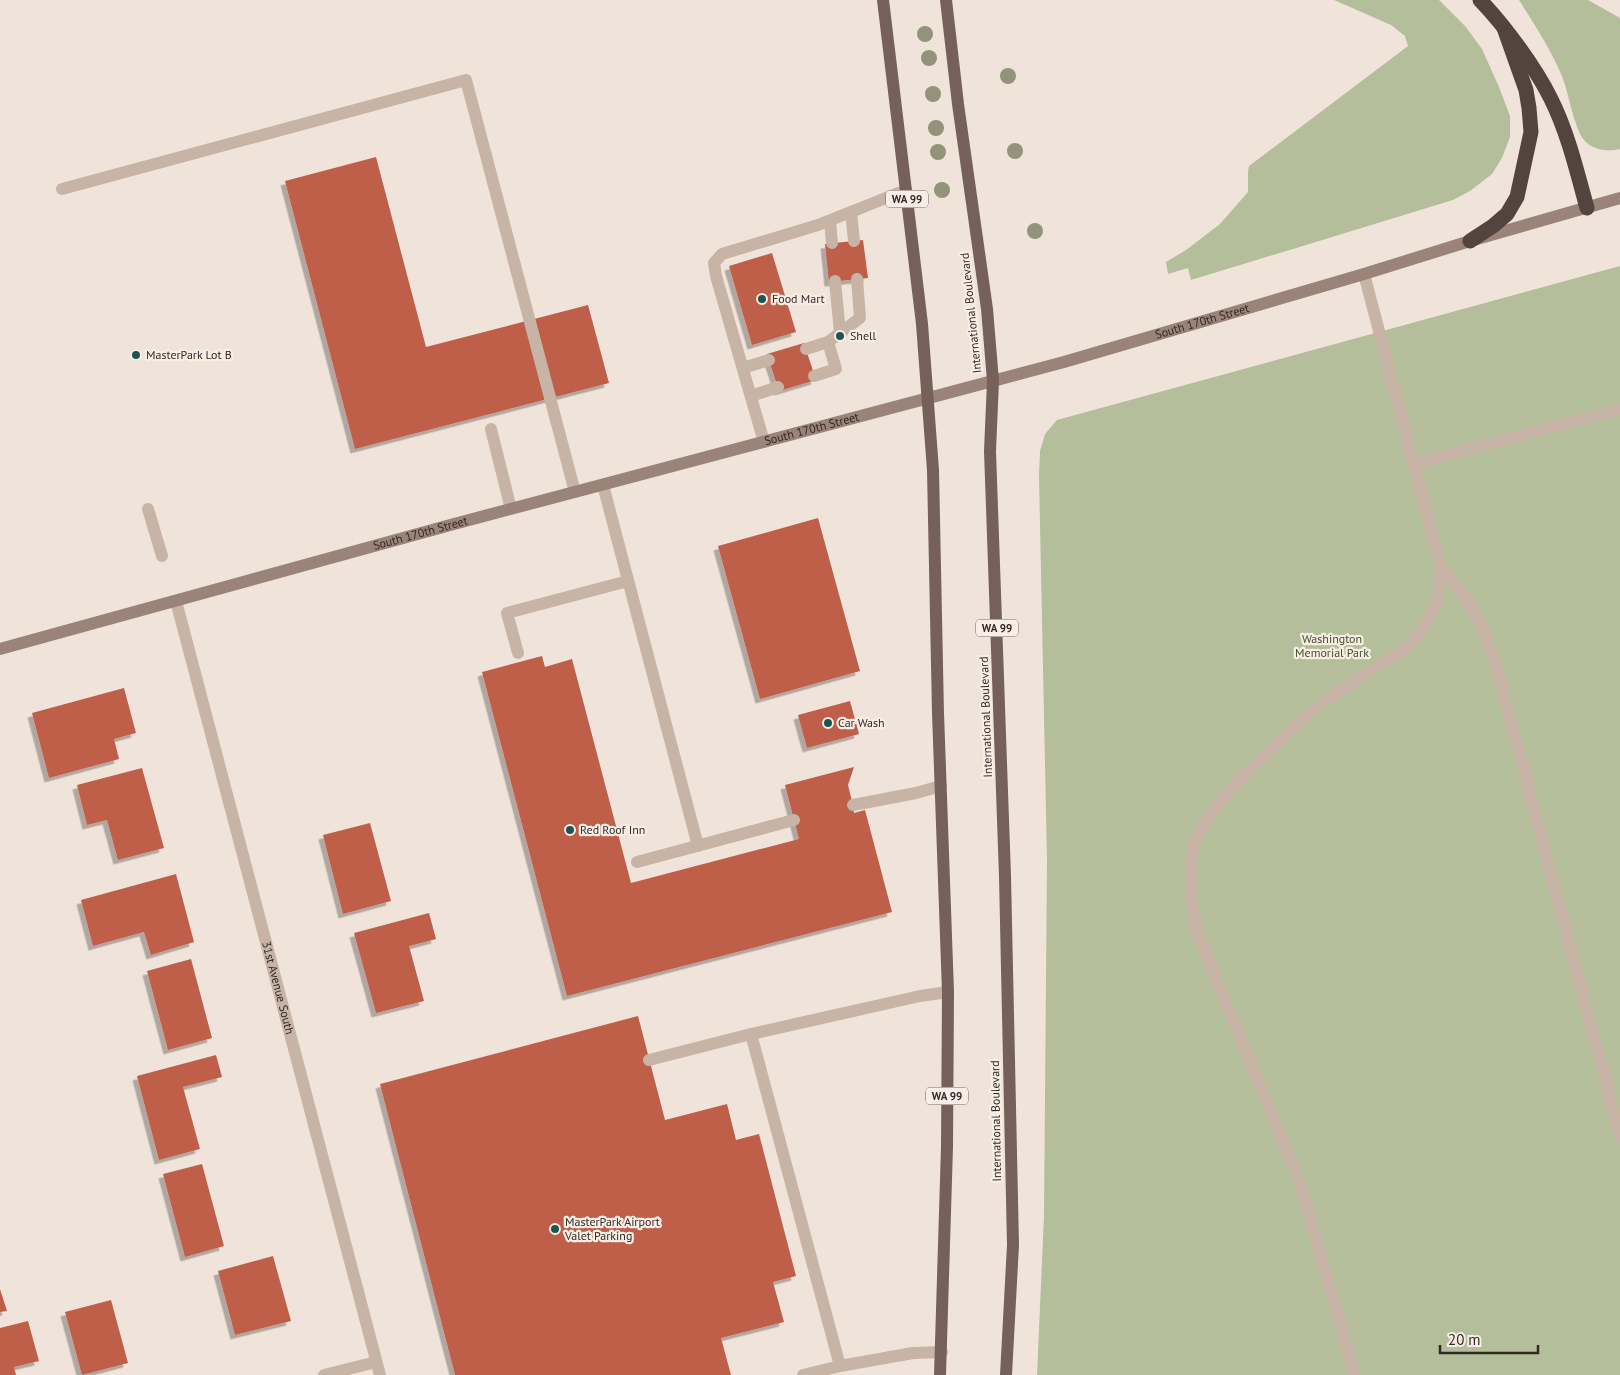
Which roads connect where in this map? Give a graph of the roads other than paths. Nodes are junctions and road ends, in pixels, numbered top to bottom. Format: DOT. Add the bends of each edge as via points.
graph roads {
  1 [pos="883,0"];
  2 [pos="946,0"];
  3 [pos="1480,0"];
  4 [pos="1504,28"];
  5 [pos="62,189"];
  6 [pos="906,190"];
  7 [pos="1620,198"];
  8 [pos="1587,208"];
  9 [pos="851,212"];
  10 [pos="830,221"];
  11 [pos="854,241"];
  12 [pos="1470,241"];
  13 [pos="832,243"];
  14 [pos="1364,274"];
  15 [pos="857,279"];
  16 [pos="835,282"];
  17 [pos="840,333"];
  18 [pos="828,342"];
  19 [pos="806,349"];
  20 [pos="769,360"];
  21 [pos="744,368"];
  22 [pos="814,376"];
  23 [pos="993,381"];
  24 [pos="778,387"];
  25 [pos="751,396"];
  26 [pos="927,398"];
  27 [pos="1620,409"];
  28 [pos="491,430"];
  29 [pos="764,442"];
  30 [pos="1414,464"];
  31 [pos="603,485"];
  32 [pos="575,492"];
  33 [pos="148,509"];
  34 [pos="511,509"];
  35 [pos="162,556"];
  36 [pos="1441,568"];
  37 [pos="628,582"];
  38 [pos="176,602"];
  39 [pos="0,650"];
  40 [pos="518,653"];
  41 [pos="941,786"];
  42 [pos="852,805"];
  43 [pos="794,820"];
  44 [pos="698,846"];
  45 [pos="637,862"];
  46 [pos="948,992"];
  47 [pos="751,1034"];
  48 [pos="649,1060"];
  49 [pos="1620,1136"];
  50 [pos="942,1352"];
  51 [pos="376,1362"];
  52 [pos="840,1366"];
  53 [pos="324,1375"];
  54 [pos="380,1375"];
  55 [pos="803,1375"];
  56 [pos="940,1375"];
  57 [pos="1006,1375"];
  58 [pos="1355,1375"];
  1 -- 6 [label="main road, WA 99"];
  2 -- 23 [label="main road, International Boulevard / WA 99" via="987,310"];
  3 -- 4 [label="highway"];
  4 -- 8 [label="highway" via="1540,78 1552,101"];
  4 -- 12 [label="highway" via="1526,90 1531,132 1517,197 1507,214"];
  5 -- 32 [label="street" via="466,80"];
  6 -- 9 [label="street"];
  6 -- 26 [label="main road, WA 99"];
  7 -- 8 [label="street, South 170th Street"];
  8 -- 12 [label="street, South 170th Street"];
  9 -- 10 [label="street"];
  9 -- 11 [label="street"];
  10 -- 13 [label="street"];
  10 -- 21 [label="street" via="722,254 714,263"];
  12 -- 14 [label="street, South 170th Street"];
  14 -- 23 [label="street, South 170th Street"];
  14 -- 30 [label="street"];
  15 -- 17 [label="street" via="860,318"];
  16 -- 17 [label="street"];
  17 -- 18 [label="street"];
  18 -- 19 [label="street"];
  18 -- 22 [label="street" via="836,369"];
  20 -- 21 [label="street"];
  21 -- 25 [label="street"];
  23 -- 26 [label="street, South 170th Street"];
  23 -- 57 [label="main road, International Boulevard / WA 99" via="990,451 1013,1245"];
  24 -- 25 [label="street"];
  25 -- 29 [label="street"];
  26 -- 29 [label="street, South 170th Street"];
  26 -- 41 [label="main road, WA 99" via="933,470"];
  27 -- 30 [label="street"];
  28 -- 34 [label="street"];
  29 -- 31 [label="street, South 170th Street"];
  30 -- 36 [label="street"];
  31 -- 32 [label="street, South 170th Street"];
  31 -- 37 [label="street"];
  32 -- 34 [label="street, South 170th Street"];
  33 -- 35 [label="street"];
  34 -- 38 [label="street, South 170th Street"];
  36 -- 49 [label="street" via="1465,596 1483,628 1495,661"];
  36 -- 58 [label="street" via="1437,603 1408,647 1308,714 1238,781 1214,809 1195,840 1192,858 1192,904 1198,934 1294,1168"];
  37 -- 40 [label="street" via="508,613"];
  37 -- 44 [label="street"];
  38 -- 39 [label="street, South 170th Street"];
  38 -- 51 [label="street, 31st Avenue South"];
  41 -- 42 [label="street"];
  41 -- 46 [label="main road, WA 99"];
  43 -- 44 [label="street"];
  44 -- 45 [label="street"];
  46 -- 47 [label="street"];
  46 -- 50 [label="main road, WA 99"];
  47 -- 48 [label="street"];
  47 -- 52 [label="street"];
  50 -- 52 [label="street" via="913,1353"];
  50 -- 56 [label="main road, WA 99"];
  51 -- 53 [label="street"];
  51 -- 54 [label="street, 31st Avenue South"];
  52 -- 55 [label="street"];
}
